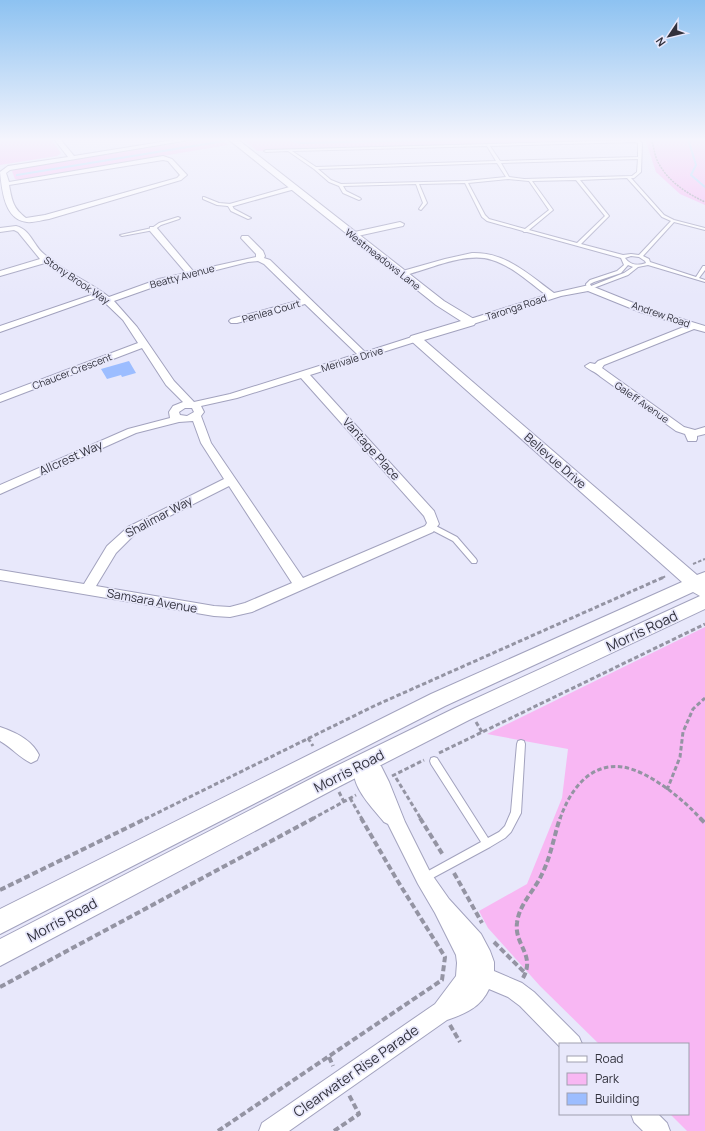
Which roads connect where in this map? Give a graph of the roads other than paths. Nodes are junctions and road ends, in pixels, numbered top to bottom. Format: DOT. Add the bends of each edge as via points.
graph roads {
  1 [pos="134,192"];
  2 [pos="279,192"];
  3 [pos="298,192"];
  4 [pos="344,192"];
  5 [pos="421,192"];
  6 [pos="471,192"];
  7 [pos="538,192"];
  8 [pos="588,192"];
  9 [pos="641,192"];
  10 [pos="4,197"];
  11 [pos="204,198"];
  12 [pos="359,199"];
  13 [pos="230,205"];
  14 [pos="421,209"];
  15 [pos="15,214"];
  16 [pos="178,218"];
  17 [pos="249,218"];
  18 [pos="673,221"];
  19 [pos="27,224"];
  20 [pos="400,224"];
  21 [pos="13,225"];
  22 [pos="0,229"];
  23 [pos="153,229"];
  24 [pos="705,229"];
  25 [pos="525,231"];
  26 [pos="122,235"];
  27 [pos="353,235"];
  28 [pos="245,238"];
  29 [pos="577,245"];
  30 [pos="624,256"];
  31 [pos="640,256"];
  32 [pos="259,259"];
  33 [pos="46,260"];
  34 [pos="626,262"];
  35 [pos="648,263"];
  36 [pos="637,266"];
  37 [pos="705,267"];
  38 [pos="0,274"];
  39 [pos="191,274"];
  40 [pos="402,274"];
  41 [pos="697,278"];
  42 [pos="705,281"];
  43 [pos="590,286"];
  44 [pos="553,296"];
  45 [pos="104,297"];
  46 [pos="307,301"];
  47 [pos="234,321"];
  48 [pos="466,323"];
  49 [pos="694,325"];
  50 [pos="0,329"];
  51 [pos="705,329"];
  52 [pos="415,339"];
  53 [pos="143,344"];
  54 [pos="363,355"];
  55 [pos="303,374"];
  56 [pos="171,385"];
  57 [pos="0,399"];
  58 [pos="195,410"];
  59 [pos="178,414"];
  60 [pos="705,430"];
  61 [pos="206,443"];
  62 [pos="231,480"];
  63 [pos="0,490"];
  64 [pos="432,527"];
  65 [pos="474,561"];
  66 [pos="0,574"];
  67 [pos="301,585"];
  68 [pos="702,585"];
  69 [pos="87,590"];
  70 [pos="705,601"];
  71 [pos="0,734"];
  72 [pos="349,744"];
  73 [pos="522,744"];
  74 [pos="31,755"];
  75 [pos="433,758"];
  76 [pos="362,764"];
  77 [pos="487,844"];
  78 [pos="424,878"];
  79 [pos="0,922"];
  80 [pos="0,953"];
  81 [pos="476,972"];
  82 [pos="571,1043"];
  83 [pos="643,1115"];
  84 [pos="270,1131"];
  85 [pos="659,1131"];
  1 -- 19 [label="street"];
  2 -- 13 [label="street"];
  3 -- 27 [label="street, Westmeadows Lane"];
  4 -- 12 [label="lane"];
  5 -- 14 [label="lane" via="425,203"];
  6 -- 25 [label="lane" via="484,218"];
  7 -- 25 [label="lane" via="550,210"];
  8 -- 29 [label="lane" via="607,217"];
  9 -- 18 [label="lane" via="663,216"];
  10 -- 15 [label="street"];
  11 -- 13 [label="lane" via="218,204"];
  13 -- 17 [label="lane" via="232,210"];
  15 -- 19 [label="street, Stony Brook Way"];
  15 -- 21 [label="street"];
  16 -- 23 [label="lane"];
  18 -- 24 [label="lane"];
  18 -- 31 [label="lane"];
  19 -- 21 [label="street, Stony Brook Way"];
  19 -- 21 [label="street"];
  19 -- 33 [label="street, Stony Brook Way" via="37,252"];
  20 -- 27 [label="street"];
  21 -- 22 [label="street"];
  23 -- 26 [label="lane"];
  23 -- 39 [label="street"];
  25 -- 29 [label="lane"];
  27 -- 40 [label="street, Westmeadows Lane"];
  28 -- 32 [label="street" via="260,252"];
  29 -- 30 [label="lane"];
  30 -- 31 [label="lane"];
  30 -- 34 [label="lane"];
  31 -- 35 [label="lane"];
  32 -- 39 [label="street, Beatty Avenue"];
  32 -- 46 [label="street" via="267,262"];
  33 -- 38 [label="street"];
  33 -- 45 [label="street, Stony Brook Way"];
  34 -- 36 [label="lane"];
  34 -- 43 [label="lane, Taronga Road" via="619,272 592,281"];
  35 -- 36 [label="lane"];
  35 -- 41 [label="lane"];
  36 -- 43 [label="lane, Taronga Road" via="626,274"];
  37 -- 41 [label="lane"];
  39 -- 45 [label="street, Beatty Avenue"];
  40 -- 44 [label="street" via="468,256 482,255 498,259"];
  40 -- 48 [label="street, Westmeadows Lane"];
  41 -- 42 [label="lane"];
  43 -- 44 [label="street, Taronga Road"];
  43 -- 49 [label="street, Andrew Road" via="644,310"];
  44 -- 48 [label="street, Taronga Road"];
  45 -- 50 [label="street, Beatty Avenue"];
  45 -- 53 [label="street, Stony Brook Way" via="120,312"];
  46 -- 47 [label="street, Penlea Court"];
  46 -- 54 [label="street"];
  48 -- 52 [label="street, Merivale Drive"];
  49 -- 51 [label="street, Andrew Road"];
  49 -- 60 [label="street, Galeff Avenue" via="594,367 691,436"];
  52 -- 54 [label="street, Merivale Drive"];
  52 -- 68 [label="street, Bellevue Drive" via="681,570"];
  53 -- 56 [label="street, Stony Brook Way"];
  53 -- 57 [label="street, Chaucer Crescent"];
  54 -- 55 [label="street, Merivale Drive"];
  55 -- 58 [label="street, Merivale Drive"];
  55 -- 64 [label="street, Vantage Place" via="430,514 433,520"];
  56 -- 58 [label="street, Stony Brook Way"];
  56 -- 59 [label="street, Stony Brook Way"];
  58 -- 59 [label="street" via="189,419"];
  58 -- 59 [label="street" via="183,405"];
  58 -- 61 [label="street, Stony Brook Way"];
  59 -- 61 [label="street, Stony Brook Way"];
  59 -- 63 [label="street, Allcrest Way"];
  61 -- 62 [label="street, Stony Brook Way"];
  62 -- 67 [label="street, Stony Brook Way"];
  62 -- 69 [label="street, Shalimar Way" via="122,536"];
  64 -- 65 [label="lane" via="455,539"];
  64 -- 67 [label="street"];
  66 -- 69 [label="street, Samsara Avenue"];
  67 -- 69 [label="street, Samsara Avenue" via="247,608 222,612"];
  68 -- 72 [label="street, Morris Road" via="438,700"];
  70 -- 76 [label="street, Morris Road" via="462,714"];
  71 -- 74 [label="street" via="13,739"];
  72 -- 76 [label="street"];
  72 -- 79 [label="street, Morris Road"];
  73 -- 77 [label="lane" via="513,821 502,835"];
  75 -- 77 [label="lane"];
  76 -- 78 [label="street" via="363,779 381,782 398,827"];
  76 -- 80 [label="street, Morris Road"];
  77 -- 78 [label="lane"];
  78 -- 81 [label="street" via="442,906 479,949 485,965"];
  81 -- 82 [label="street" via="515,990"];
  81 -- 84 [label="street, Clearwater Rise Parade" via="480,988 472,998 462,1005 442,1011"];
  83 -- 85 [label="street"];
}
